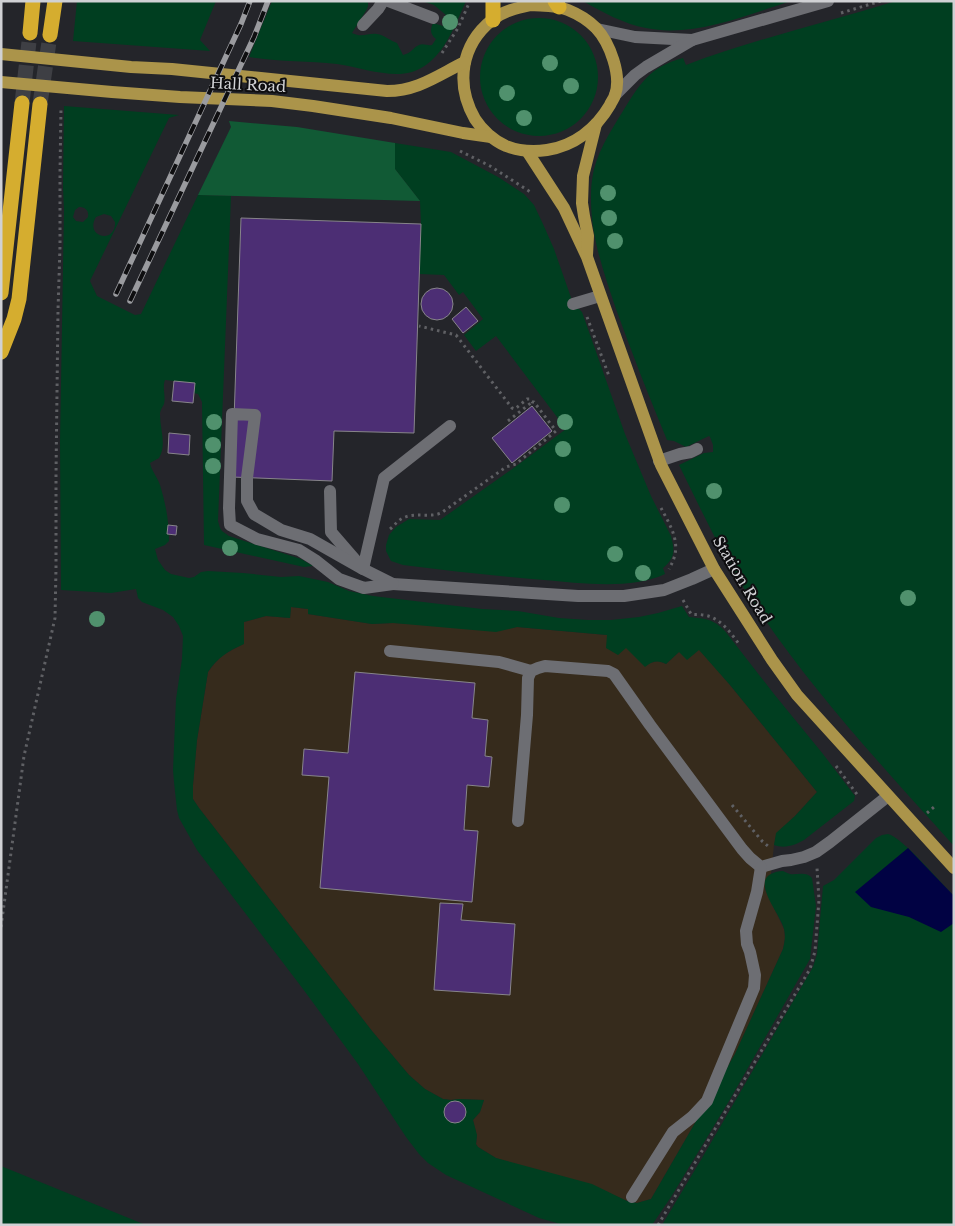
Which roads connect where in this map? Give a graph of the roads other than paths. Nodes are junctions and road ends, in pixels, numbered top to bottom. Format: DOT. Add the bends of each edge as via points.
graph roads {
  1 [pos="33,1"];
  2 [pos="55,1"];
  3 [pos="383,1"];
  4 [pos="388,1"];
  5 [pos="493,1"];
  6 [pos="828,1"];
  7 [pos="557,4"];
  8 [pos="433,18"];
  9 [pos="493,20"];
  10 [pos="363,24"];
  11 [pos="598,29"];
  12 [pos="30,33"];
  13 [pos="50,35"];
  14 [pos="692,40"];
  15 [pos="1,54"];
  16 [pos="465,62"];
  17 [pos="1,82"];
  18 [pos="616,95"];
  19 [pos="22,103"];
  20 [pos="40,104"];
  21 [pos="596,124"];
  22 [pos="492,137"];
  23 [pos="528,151"];
  24 [pos="587,257"];
  25 [pos="1,293"];
  26 [pos="600,296"];
  27 [pos="578,302"];
  28 [pos="1,352"];
  29 [pos="450,426"];
  30 [pos="697,449"];
  31 [pos="659,461"];
  32 [pos="330,491"];
  33 [pos="363,569"];
  34 [pos="714,569"];
  35 [pos="393,584"];
  36 [pos="390,651"];
  37 [pos="531,671"];
  38 [pos="888,796"];
  39 [pos="518,822"];
  40 [pos="761,867"];
  41 [pos="954,868"];
  42 [pos="632,1197"];
  1 -- 12 [label="highway"];
  2 -- 13 [label="highway"];
  3 -- 10 [label="street"];
  4 -- 8 [label="street"];
  5 -- 9 [label="highway"];
  6 -- 14 [label="street"];
  7 -- 9 [label="main road" via="511,10"];
  7 -- 11 [label="main road"];
  9 -- 16 [label="main road" via="475,38"];
  11 -- 14 [label="street" via="635,37"];
  11 -- 18 [label="main road" via="612,52 618,77"];
  14 -- 18 [label="street" via="646,67"];
  15 -- 16 [label="main road, Hall Road" via="379,91 416,87"];
  16 -- 22 [label="main road" via="463,85 467,102 476,120"];
  17 -- 22 [label="main road, Hall Road" via="180,97 266,100 339,109"];
  18 -- 21 [label="main road"];
  19 -- 25 [label="highway"];
  20 -- 28 [label="highway" via="20,288 14,319"];
  21 -- 23 [label="main road" via="575,142 563,147"];
  21 -- 24 [label="main road, Station Road" via="583,176"];
  22 -- 23 [label="main road" via="504,145"];
  23 -- 24 [label="main road, Station Road" via="564,208"];
  24 -- 26 [label="main road, Station Road"];
  26 -- 27 [label="street"];
  26 -- 31 [label="main road, Station Road"];
  29 -- 33 [label="street" via="384,478"];
  30 -- 31 [label="street"];
  31 -- 34 [label="main road, Station Road"];
  32 -- 33 [label="street" via="331,532"];
  33 -- 35 [label="street"];
  33 -- 35 [label="street" via="310,539 281,530 254,514 246,502 255,415 232,414 230,525 257,540 299,550 339,579 364,588"];
  34 -- 35 [label="street" via="664,590 634,595 560,595"];
  34 -- 38 [label="main road, Station Road" via="797,695"];
  36 -- 37 [label="street" via="499,662"];
  37 -- 39 [label="street"];
  37 -- 40 [label="street" via="544,666 614,674 735,839"];
  38 -- 40 [label="street" via="812,854"];
  38 -- 41 [label="main road, Station Road"];
  40 -- 42 [label="street" via="746,931 755,975 754,988 707,1100 673,1132"];
}
